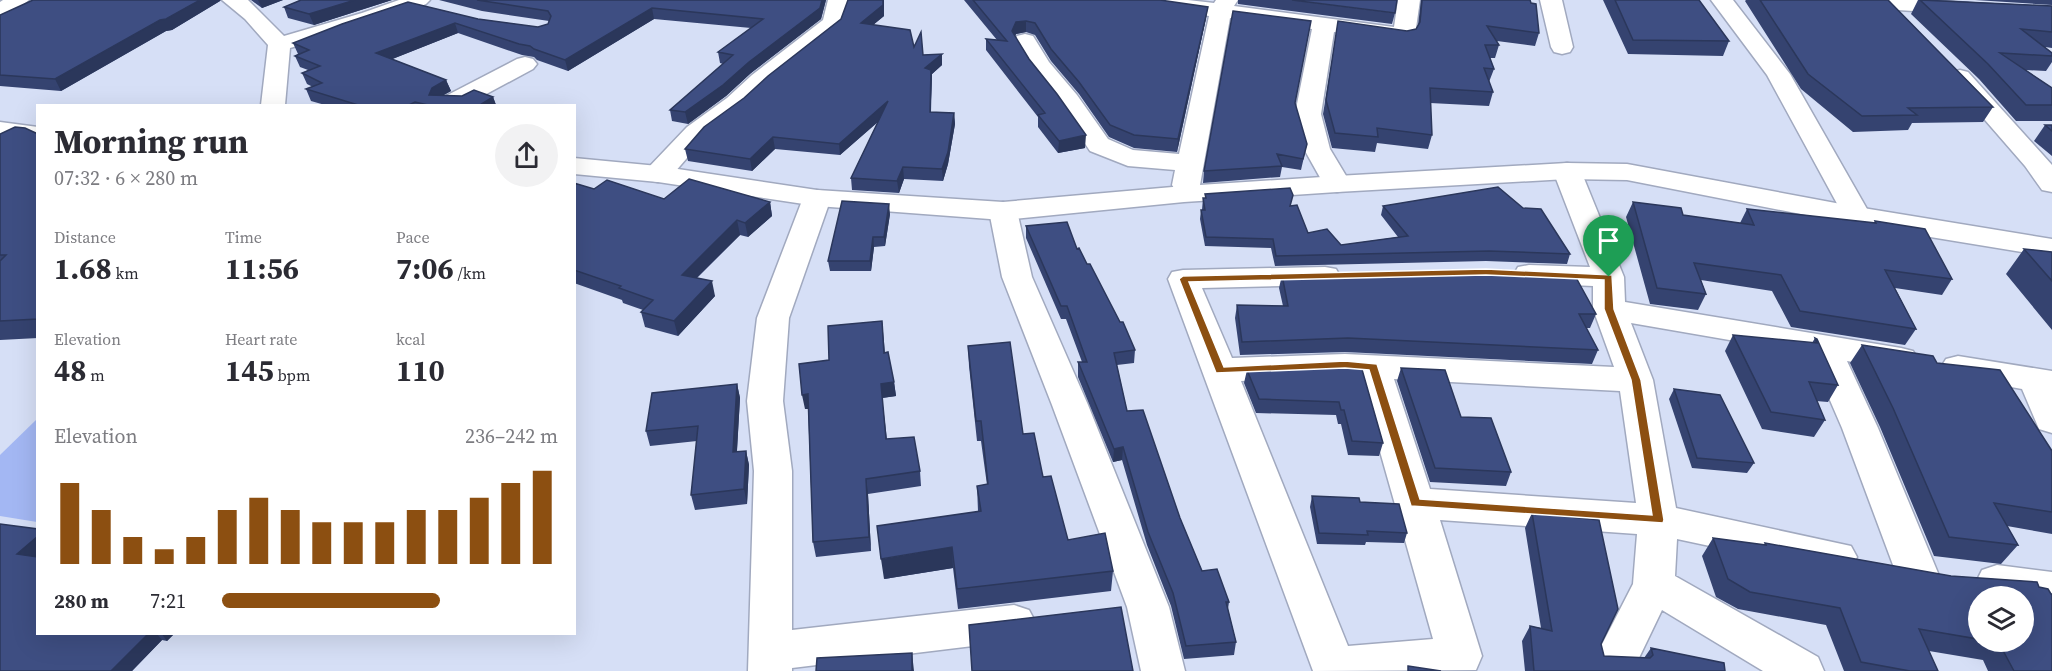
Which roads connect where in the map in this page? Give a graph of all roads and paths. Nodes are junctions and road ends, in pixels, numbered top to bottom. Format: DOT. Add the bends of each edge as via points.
graph roads {
  1 [pos="18,0"];
  2 [pos="232,0"];
  3 [pos="839,0"];
  4 [pos="1140,0"];
  5 [pos="1410,0"];
  6 [pos="1551,0"];
  7 [pos="1722,0"];
  8 [pos="1836,0"];
  9 [pos="414,2"];
  10 [pos="1884,2"];
  11 [pos="1224,5"];
  12 [pos="441,10"];
  13 [pos="1982,10"];
  14 [pos="0,11"];
  15 [pos="1324,24"];
  16 [pos="1911,29"];
  17 [pos="1025,41"];
  18 [pos="279,44"];
  19 [pos="1562,47"];
  20 [pos="1944,61"];
  21 [pos="525,64"];
  22 [pos="273,104"];
  23 [pos="449,104"];
  24 [pos="0,130"];
  25 [pos="2008,131"];
  26 [pos="2041,131"];
  27 [pos="36,135"];
  28 [pos="1190,163"];
  29 [pos="576,166"];
  30 [pos="1568,171"];
  31 [pos="658,174"];
  32 [pos="1337,184"];
  33 [pos="2052,184"];
  34 [pos="1184,194"];
  35 [pos="817,198"];
  36 [pos="1004,211"];
  37 [pos="1857,216"];
  38 [pos="2052,248"];
  39 [pos="1497,273"];
  40 [pos="1358,275"];
  41 [pos="1609,293"];
  42 [pos="1822,346"];
  43 [pos="1373,366"];
  44 [pos="1220,370"];
  45 [pos="1636,380"];
  46 [pos="2044,381"];
  47 [pos="2052,420"];
  48 [pos="1415,503"];
  49 [pos="1658,520"];
  50 [pos="1916,572"];
  51 [pos="1654,584"];
  52 [pos="2052,589"];
  53 [pos="1053,619"];
  54 [pos="769,661"];
  55 [pos="1335,669"];
  56 [pos="1163,671"];
  57 [pos="1618,671"];
  58 [pos="1802,671"];
  1 -- 14 [label="street"];
  2 -- 18 [label="street" via="268,16"];
  3 -- 31 [label="street" via="833,23 696,132"];
  4 -- 11 [label="street"];
  5 -- 15 [label="street" via="1404,35"];
  6 -- 19 [label="street"];
  7 -- 37 [label="street" via="1778,74"];
  8 -- 10 [label="street"];
  9 -- 12 [label="street"];
  9 -- 18 [label="street"];
  10 -- 13 [label="street"];
  10 -- 16 [label="street"];
  11 -- 15 [label="street"];
  11 -- 28 [label="street"];
  15 -- 32 [label="street" via="1308,114 1317,149"];
  17 -- 28 [label="street" via="1099,145 1128,158"];
  18 -- 22 [label="street"];
  20 -- 25 [label="street"];
  21 -- 23 [label="street"];
  24 -- 27 [label="street"];
  25 -- 26 [label="street"];
  25 -- 33 [label="street"];
  28 -- 34 [label="street"];
  29 -- 31 [label="street"];
  30 -- 32 [label="street"];
  30 -- 37 [label="street" via="1627,172"];
  30 -- 41 [label="street"];
  31 -- 35 [label="street"];
  32 -- 34 [label="street"];
  34 -- 36 [label="street"];
  35 -- 36 [label="street"];
  35 -- 54 [label="street" via="773,318 765,401 773,471"];
  36 -- 56 [label="street" via="1017,277 1070,405 1130,610"];
  37 -- 38 [label="street"];
  39 -- 41 [label="street"];
  40 -- 44 [label="street" via="1183,279"];
  41 -- 42 [label="street"];
  41 -- 45 [label="street"];
  42 -- 46 [label="street"];
  42 -- 50 [label="street" via="1860,428"];
  43 -- 44 [label="street"];
  43 -- 45 [label="street"];
  43 -- 48 [label="street"];
  44 -- 55 [label="street"];
  45 -- 49 [label="street"];
  46 -- 47 [label="street"];
  48 -- 49 [label="street"];
  48 -- 55 [label="street" via="1460,656"];
  49 -- 50 [label="street"];
  49 -- 51 [label="street"];
  50 -- 52 [label="street"];
  51 -- 57 [label="street" via="1616,660"];
  51 -- 58 [label="street"];
  53 -- 54 [label="street"];
}
